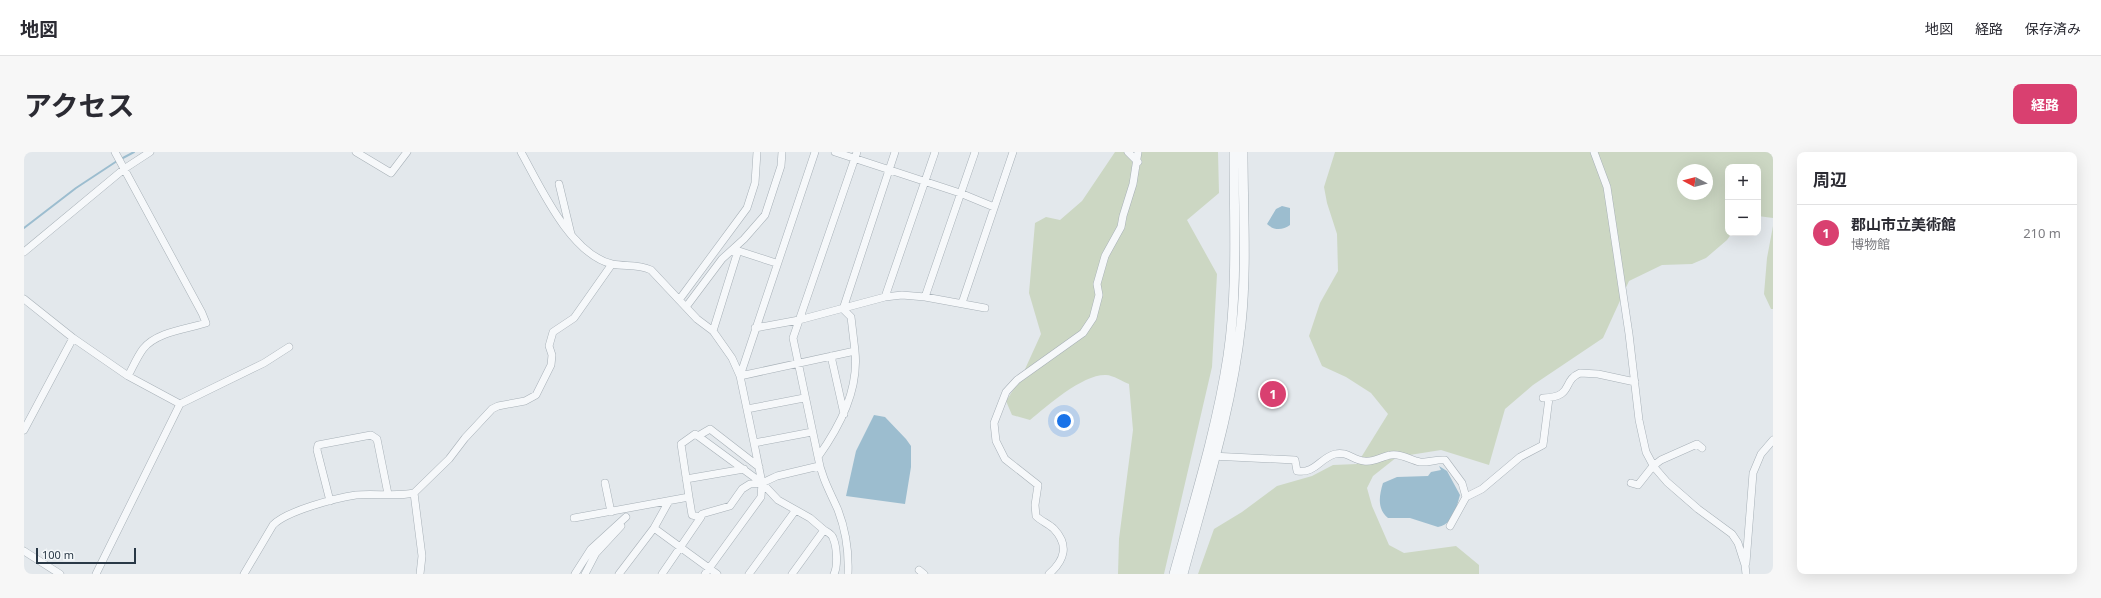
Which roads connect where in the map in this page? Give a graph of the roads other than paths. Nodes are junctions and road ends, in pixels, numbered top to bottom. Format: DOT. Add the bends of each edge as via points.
graph roads {
  1 [pos="115,152"];
  2 [pos="150,152"];
  3 [pos="356,152"];
  4 [pos="407,152"];
  5 [pos="521,152"];
  6 [pos="757,152"];
  7 [pos="782,152"];
  8 [pos="814,152"];
  9 [pos="835,152"];
  10 [pos="895,152"];
  11 [pos="935,152"];
  12 [pos="975,152"];
  13 [pos="1013,152"];
  14 [pos="1128,152"];
  15 [pos="1138,152"];
  16 [pos="1234,152"];
  17 [pos="1243,152"];
  18 [pos="1594,152"];
  19 [pos="856,155"];
  20 [pos="1138,162"];
  21 [pos="124,170"];
  22 [pos="889,170"];
  23 [pos="925,181"];
  24 [pos="559,184"];
  25 [pos="960,193"];
  26 [pos="994,206"];
  27 [pos="572,236"];
  28 [pos="24,252"];
  29 [pos="734,252"];
  30 [pos="776,263"];
  31 [pos="612,264"];
  32 [pos="885,297"];
  33 [pos="925,297"];
  34 [pos="24,299"];
  35 [pos="680,300"];
  36 [pos="962,303"];
  37 [pos="686,307"];
  38 [pos="985,308"];
  39 [pos="843,309"];
  40 [pos="799,320"];
  41 [pos="755,328"];
  42 [pos="712,331"];
  43 [pos="74,338"];
  44 [pos="289,347"];
  45 [pos="855,351"];
  46 [pos="831,356"];
  47 [pos="798,363"];
  48 [pos="128,376"];
  49 [pos="740,376"];
  50 [pos="1635,382"];
  51 [pos="804,398"];
  52 [pos="180,404"];
  53 [pos="747,409"];
  54 [pos="844,414"];
  55 [pos="24,430"];
  56 [pos="812,432"];
  57 [pos="698,436"];
  58 [pos="1773,440"];
  59 [pos="754,443"];
  60 [pos="1702,448"];
  61 [pos="1210,456"];
  62 [pos="818,457"];
  63 [pos="819,466"];
  64 [pos="1653,466"];
  65 [pos="759,467"];
  66 [pos="744,469"];
  67 [pos="686,479"];
  68 [pos="605,483"];
  69 [pos="762,483"];
  70 [pos="1631,483"];
  71 [pos="414,492"];
  72 [pos="388,494"];
  73 [pos="689,497"];
  74 [pos="1466,497"];
  75 [pos="330,501"];
  76 [pos="669,501"];
  77 [pos="795,511"];
  78 [pos="611,512"];
  79 [pos="701,517"];
  80 [pos="574,518"];
  81 [pos="1450,526"];
  82 [pos="654,528"];
  83 [pos="824,530"];
  84 [pos="682,547"];
  85 [pos="24,552"];
  86 [pos="1745,565"];
  87 [pos="708,571"];
  88 [pos="60,574"];
  89 [pos="96,574"];
  90 [pos="244,574"];
  91 [pos="420,574"];
  92 [pos="575,574"];
  93 [pos="585,574"];
  94 [pos="619,574"];
  95 [pos="662,574"];
  96 [pos="717,574"];
  97 [pos="749,574"];
  98 [pos="792,574"];
  99 [pos="834,574"];
  100 [pos="848,574"];
  101 [pos="1049,574"];
  102 [pos="1174,574"];
  103 [pos="1183,574"];
  104 [pos="1746,574"];
  1 -- 21 [label="street"];
  2 -- 21 [label="street"];
  3 -- 4 [label="street" via="390,173"];
  5 -- 27 [label="street" via="553,210"];
  6 -- 35 [label="street" via="755,183 747,208"];
  7 -- 29 [label="street" via="781,166 765,215"];
  8 -- 30 [label="street"];
  9 -- 19 [label="street"];
  10 -- 22 [label="street"];
  11 -- 23 [label="street"];
  12 -- 25 [label="street"];
  13 -- 26 [label="street"];
  14 -- 20 [label="street"];
  15 -- 20 [label="street"];
  16 -- 61 [label="street" via="1232,320"];
  17 -- 61 [label="street" via="1241,323 1234,375"];
  18 -- 50 [label="street" via="1607,187"];
  19 -- 22 [label="street"];
  19 -- 40 [label="street"];
  20 -- 101 [label="street" via="1121,227 1103,263 1097,284 1098,307 1093,318 1083,333 1017,380 1006,392 994,423 996,441 1005,458 1038,485 1036,516 1053,528 1063,542 1061,562"];
  21 -- 28 [label="street"];
  21 -- 48 [label="street" via="206,323 158,337 149,343"];
  22 -- 23 [label="street"];
  22 -- 39 [label="street"];
  23 -- 25 [label="street"];
  23 -- 32 [label="street"];
  24 -- 27 [label="street"];
  25 -- 26 [label="street"];
  25 -- 33 [label="street"];
  26 -- 36 [label="street"];
  27 -- 31 [label="street" via="586,249"];
  29 -- 30 [label="street" via="739,251"];
  29 -- 37 [label="street" via="722,259"];
  29 -- 42 [label="street"];
  30 -- 41 [label="street"];
  31 -- 35 [label="street" via="644,266"];
  31 -- 71 [label="street" via="574,318 553,332 549,346 552,355 551,365 536,395 525,401 498,406 492,410 449,459"];
  32 -- 33 [label="street"];
  32 -- 39 [label="street"];
  33 -- 36 [label="street"];
  34 -- 43 [label="street"];
  35 -- 37 [label="street"];
  36 -- 38 [label="street"];
  37 -- 42 [label="street"];
  39 -- 40 [label="street"];
  39 -- 45 [label="street" via="851,318"];
  40 -- 41 [label="street"];
  40 -- 47 [label="street" via="793,338"];
  41 -- 49 [label="street"];
  42 -- 49 [label="street" via="732,358"];
  43 -- 48 [label="street"];
  43 -- 55 [label="street"];
  44 -- 52 [label="street" via="264,363"];
  45 -- 46 [label="street"];
  45 -- 54 [label="street" via="855,379"];
  46 -- 47 [label="street"];
  46 -- 54 [label="street"];
  47 -- 49 [label="street"];
  47 -- 51 [label="street"];
  48 -- 52 [label="street"];
  49 -- 53 [label="street"];
  50 -- 64 [label="street" via="1642,439"];
  50 -- 74 [label="street" via="1580,373 1572,379 1564,394 1546,398 1543,444 1520,457 1482,489"];
  51 -- 53 [label="street"];
  51 -- 56 [label="street"];
  52 -- 89 [label="street"];
  53 -- 59 [label="street"];
  54 -- 62 [label="street"];
  56 -- 59 [label="street"];
  56 -- 62 [label="street"];
  57 -- 65 [label="street" via="710,429"];
  57 -- 66 [label="street"];
  57 -- 67 [label="street" via="695,434 681,444"];
  58 -- 86 [label="street" via="1761,454 1753,473"];
  59 -- 65 [label="street"];
  60 -- 64 [label="street" via="1697,444 1685,448"];
  61 -- 74 [label="street" via="1295,460 1297,471 1312,470 1329,456 1342,453 1362,461 1378,460 1392,455 1401,455 1421,462 1445,460 1462,483"];
  61 -- 102 [label="street"];
  61 -- 103 [label="street"];
  62 -- 63 [label="street"];
  63 -- 69 [label="street" via="777,476"];
  63 -- 100 [label="street" via="847,537"];
  64 -- 70 [label="street" via="1638,485"];
  64 -- 86 [label="street" via="1698,509 1728,530 1738,543"];
  65 -- 69 [label="street"];
  66 -- 67 [label="street"];
  66 -- 69 [label="street"];
  67 -- 73 [label="street"];
  68 -- 78 [label="street"];
  69 -- 77 [label="street" via="778,500"];
  69 -- 79 [label="street" via="750,484 742,489 730,506 702,514"];
  69 -- 87 [label="street" via="762,497"];
  71 -- 72 [label="street"];
  71 -- 91 [label="street" via="422,556"];
  72 -- 75 [label="street" via="355,495"];
  72 -- 75 [label="street" via="377,439 371,435 318,445 317,450"];
  73 -- 76 [label="street"];
  73 -- 79 [label="street" via="692,515"];
  74 -- 81 [label="street"];
  75 -- 90 [label="street" via="278,519"];
  76 -- 78 [label="street"];
  76 -- 82 [label="street"];
  77 -- 83 [label="street" via="810,518"];
  77 -- 97 [label="street"];
  78 -- 80 [label="street"];
  79 -- 84 [label="street"];
  82 -- 84 [label="street"];
  82 -- 94 [label="street"];
  83 -- 98 [label="street"];
  83 -- 99 [label="street" via="834,540 837,565"];
  84 -- 87 [label="street"];
  84 -- 95 [label="street"];
  85 -- 88 [label="street"];
  86 -- 104 [label="street"];
  87 -- 96 [label="street"];
  92 -- 93 [label="street" via="591,549 626,517 611,539 596,553"];
}
